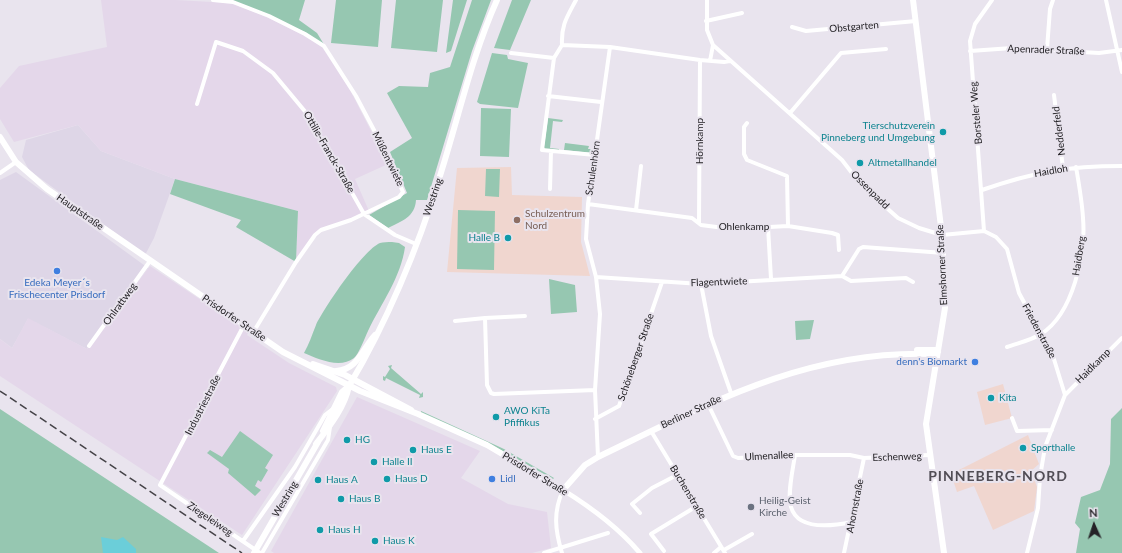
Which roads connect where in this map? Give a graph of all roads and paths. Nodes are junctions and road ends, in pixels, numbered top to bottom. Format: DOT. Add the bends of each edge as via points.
graph roads {
  1 [pos="213,0"];
  2 [pos="496,0"];
  3 [pos="576,0"];
  4 [pos="707,0"];
  5 [pos="913,0"];
  6 [pos="992,0"];
  7 [pos="1053,0"];
  8 [pos="1106,0"];
  9 [pos="742,13"];
  10 [pos="706,20"];
  11 [pos="916,21"];
  12 [pos="792,27"];
  13 [pos="562,45"];
  14 [pos="713,45"];
  15 [pos="610,47"];
  16 [pos="1047,49"];
  17 [pos="886,50"];
  18 [pos="970,51"];
  19 [pos="1120,51"];
  20 [pos="511,53"];
  21 [pos="554,58"];
  22 [pos="700,60"];
  23 [pos="710,61"];
  24 [pos="730,61"];
  25 [pos="1122,72"];
  26 [pos="1054,95"];
  27 [pos="548,96"];
  28 [pos="601,102"];
  29 [pos="197,104"];
  30 [pos="790,113"];
  31 [pos="748,123"];
  32 [pos="0,137"];
  33 [pos="551,151"];
  34 [pos="595,155"];
  35 [pos="16,162"];
  36 [pos="641,166"];
  37 [pos="1122,166"];
  38 [pos="1076,167"];
  39 [pos="1063,168"];
  40 [pos="0,172"];
  41 [pos="550,189"];
  42 [pos="982,190"];
  43 [pos="588,204"];
  44 [pos="636,210"];
  45 [pos="364,214"];
  46 [pos="699,223"];
  47 [pos="788,226"];
  48 [pos="768,227"];
  49 [pos="984,231"];
  50 [pos="942,235"];
  51 [pos="416,244"];
  52 [pos="839,250"];
  53 [pos="944,253"];
  54 [pos="150,261"];
  55 [pos="842,276"];
  56 [pos="172,277"];
  57 [pos="596,277"];
  58 [pos="771,279"];
  59 [pos="662,282"];
  60 [pos="913,282"];
  61 [pos="702,284"];
  62 [pos="525,316"];
  63 [pos="485,318"];
  64 [pos="455,321"];
  65 [pos="244,325"];
  66 [pos="254,331"];
  67 [pos="376,335"];
  68 [pos="1041,335"];
  69 [pos="1122,338"];
  70 [pos="89,346"];
  71 [pos="1007,347"];
  72 [pos="938,352"];
  73 [pos="296,359"];
  74 [pos="335,372"];
  75 [pos="351,383"];
  76 [pos="595,390"];
  77 [pos="731,393"];
  78 [pos="1065,394"];
  79 [pos="708,404"];
  80 [pos="334,408"];
  81 [pos="1012,418"];
  82 [pos="595,419"];
  83 [pos="331,425"];
  84 [pos="1052,430"];
  85 [pos="651,431"];
  86 [pos="316,444"];
  87 [pos="795,455"];
  88 [pos="929,455"];
  89 [pos="598,457"];
  90 [pos="864,458"];
  91 [pos="677,475"];
  92 [pos="160,485"];
  93 [pos="563,490"];
  94 [pos="697,506"];
  95 [pos="640,513"];
  96 [pos="852,522"];
  97 [pos="608,533"];
  98 [pos="752,534"];
  99 [pos="243,541"];
  100 [pos="560,548"];
  101 [pos="723,550"];
  102 [pos="664,551"];
  103 [pos="254,553"];
  104 [pos="261,553"];
  105 [pos="544,553"];
  106 [pos="562,553"];
  107 [pos="640,553"];
  108 [pos="714,553"];
  109 [pos="844,553"];
  110 [pos="944,553"];
  111 [pos="1027,553"];
  1 -- 45 [label="street, Müßentwiete" via="232,2 269,16 324,46 356,96 403,189 402,195"];
  2 -- 51 [label="main road, Westring"];
  3 -- 13 [label="street" via="563,26"];
  4 -- 10 [label="street, Ossenpadd"];
  5 -- 11 [label="main road, Elmshorner Straße"];
  6 -- 18 [label="street, Borsteler Weg" via="975,24 970,40"];
  7 -- 16 [label="street"];
  8 -- 19 [label="street"];
  9 -- 10 [label="street"];
  10 -- 14 [label="street, Ossenpadd"];
  11 -- 12 [label="street, Obstgarten" via="806,31"];
  11 -- 50 [label="main road, Elmshorner Straße"];
  13 -- 15 [label="street"];
  13 -- 21 [label="street"];
  14 -- 23 [label="street, Ossenpadd"];
  14 -- 24 [label="street, Ossenpadd"];
  15 -- 22 [label="street"];
  15 -- 28 [label="street, Schulenhörn"];
  16 -- 18 [label="street, Apenrader Straße"];
  16 -- 19 [label="street, Apenrader Straße" via="1099,53"];
  17 -- 30 [label="street" via="841,53"];
  18 -- 42 [label="street, Borsteler Weg"];
  19 -- 25 [label="street"];
  20 -- 21 [label="street"];
  21 -- 27 [label="street"];
  22 -- 23 [label="street"];
  22 -- 46 [label="street, Hörnkamp"];
  23 -- 24 [label="street"];
  24 -- 30 [label="street, Ossenpadd"];
  26 -- 39 [label="street, Nedderfeld"];
  27 -- 28 [label="street"];
  27 -- 33 [label="street" via="542,150"];
  28 -- 34 [label="street, Schulenhörn"];
  29 -- 45 [label="street, Ottilie-Franck-Straße" via="216,42 243,51 273,73 308,115"];
  30 -- 50 [label="street, Ossenpadd" via="842,160 862,186 898,218"];
  31 -- 47 [label="street" via="744,127 744,154 747,160 784,174 788,180"];
  32 -- 35 [label="main road, Hauptstraße"];
  33 -- 34 [label="street"];
  33 -- 41 [label="street"];
  34 -- 43 [label="street, Schulenhörn"];
  35 -- 40 [label="street"];
  35 -- 54 [label="main road, Hauptstraße" via="47,189"];
  36 -- 44 [label="street"];
  37 -- 38 [label="street, Haidloh"];
  38 -- 39 [label="street, Haidloh"];
  38 -- 68 [label="street, Haidberg" via="1083,219 1077,274 1064,310"];
  39 -- 42 [label="street, Haidloh" via="1019,177"];
  42 -- 49 [label="street, Borsteler Weg"];
  43 -- 44 [label="street, Ohlenkamp"];
  43 -- 57 [label="street, Schulenhörn" via="586,239"];
  44 -- 46 [label="street, Ohlenkamp" via="692,218"];
  45 -- 51 [label="street, Ottilie-Franck-Straße" via="395,235"];
  45 -- 66 [label="street, Müßentwiete" via="321,230 315,235"];
  46 -- 48 [label="street, Ohlenkamp" via="732,229"];
  47 -- 48 [label="street, Ohlenkamp"];
  47 -- 52 [label="street, Ohlenkamp" via="838,235"];
  48 -- 58 [label="street"];
  49 -- 50 [label="street"];
  49 -- 68 [label="street, Friedenstraße" via="996,237 1007,249 1019,293"];
  50 -- 53 [label="main road, Elmshorner Straße"];
  51 -- 67 [label="main road, Westring"];
  53 -- 55 [label="street" via="863,247 859,249"];
  53 -- 72 [label="main road, Elmshorner Straße" via="945,308"];
  54 -- 56 [label="main road, Hauptstraße"];
  54 -- 70 [label="street, Ohlrattweg"];
  55 -- 58 [label="street, Flagentwiete"];
  55 -- 60 [label="street, Flagentwiete" via="850,281 906,278"];
  56 -- 65 [label="main road, Prisdorfer Straße"];
  57 -- 59 [label="street, Flagentwiete"];
  57 -- 76 [label="street, Schulenhörn" via="600,314"];
  58 -- 61 [label="street, Flagentwiete"];
  59 -- 61 [label="street, Flagentwiete"];
  59 -- 82 [label="street, Schöneberger Straße" via="619,406"];
  61 -- 77 [label="street" via="711,336"];
  62 -- 63 [label="street"];
  63 -- 64 [label="street"];
  63 -- 76 [label="street" via="487,385 491,393"];
  65 -- 66 [label="main road, Prisdorfer Straße"];
  65 -- 92 [label="street, Industriestraße"];
  66 -- 73 [label="main road, Prisdorfer Straße"];
  67 -- 74 [label="main road" via="366,344 355,364"];
  67 -- 75 [label="main road, Westring"];
  68 -- 71 [label="street"];
  68 -- 78 [label="street, Friedenstraße" via="1053,356"];
  69 -- 78 [label="street, Haidkamp"];
  72 -- 77 [label="main road, Berliner Straße" via="850,359 808,368"];
  72 -- 88 [label="main road, Elmshorner Straße" via="926,424"];
  73 -- 74 [label="main road, Prisdorfer Straße"];
  73 -- 75 [label="main road, Prisdorfer Straße"];
  74 -- 75 [label="main road, Prisdorfer Straße"];
  75 -- 80 [label="main road, Westring" via="342,392"];
  75 -- 83 [label="main road, Westring" via="348,394"];
  75 -- 93 [label="main road, Prisdorfer Straße" via="403,404 418,414 487,445"];
  76 -- 82 [label="street, Schulenhörn"];
  77 -- 79 [label="main road, Berliner Straße"];
  78 -- 84 [label="street"];
  79 -- 85 [label="main road, Berliner Straße"];
  79 -- 87 [label="street, Ulmenallee" via="733,456 738,458"];
  80 -- 86 [label="main road, Westring"];
  80 -- 99 [label="street" via="325,415 280,490"];
  81 -- 84 [label="street" via="1017,432"];
  82 -- 89 [label="street, Schulenhörn"];
  83 -- 86 [label="main road, Westring"];
  83 -- 104 [label="street" via="328,440"];
  84 -- 111 [label="street" via="1045,447 1038,508"];
  85 -- 89 [label="main road, Berliner Straße"];
  85 -- 91 [label="street, Buchenstraße"];
  86 -- 103 [label="main road, Westring"];
  87 -- 90 [label="street, Ulmenallee" via="850,455"];
  87 -- 96 [label="street" via="790,498 795,515 801,521 812,524"];
  88 -- 90 [label="street, Eschenweg"];
  88 -- 110 [label="main road, Elmshorner Straße"];
  89 -- 93 [label="main road, Berliner Straße" via="584,465"];
  90 -- 96 [label="street, Ahornstraße"];
  91 -- 94 [label="street, Buchenstraße"];
  91 -- 95 [label="street" via="652,488 632,504"];
  92 -- 99 [label="street, Ziegeleiweg"];
  93 -- 100 [label="street, Berliner Straße" via="555,517"];
  93 -- 107 [label="street, Prisdorfer Straße" via="603,516"];
  94 -- 101 [label="street, Buchenstraße"];
  94 -- 102 [label="street" via="651,534"];
  96 -- 109 [label="street, Ahornstraße"];
  97 -- 100 [label="street"];
  98 -- 101 [label="street"];
  99 -- 104 [label="street, Ziegeleiweg"];
  100 -- 105 [label="street"];
  100 -- 106 [label="street, Berliner Straße"];
  101 -- 108 [label="street"];
}
